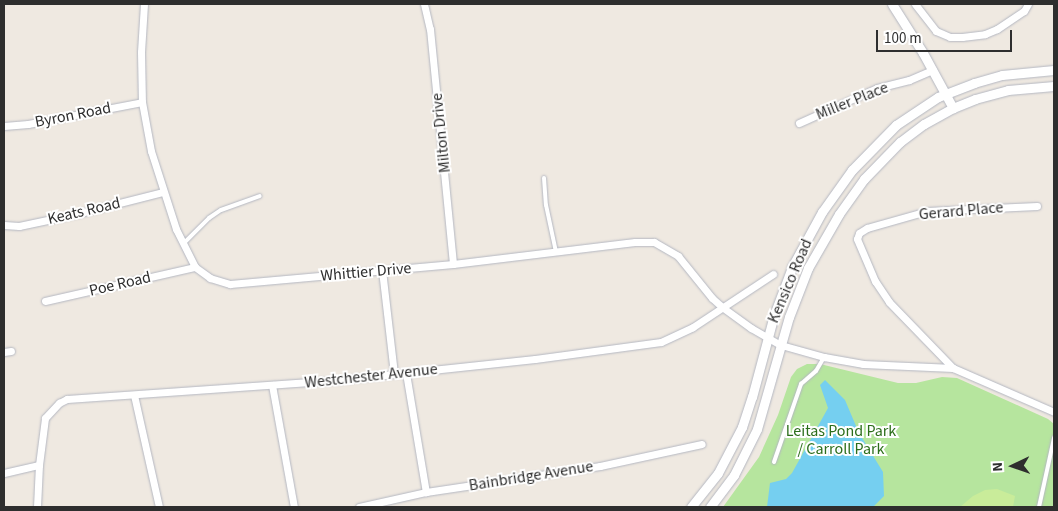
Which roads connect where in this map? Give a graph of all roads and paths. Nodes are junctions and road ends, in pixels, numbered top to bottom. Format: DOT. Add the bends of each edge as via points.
graph roads {
  1 [pos="144,4"];
  2 [pos="424,4"];
  3 [pos="892,4"];
  4 [pos="915,4"];
  5 [pos="1028,4"];
  6 [pos="933,70"];
  7 [pos="1054,70"];
  8 [pos="1054,86"];
  9 [pos="946,94"];
  10 [pos="142,102"];
  11 [pos="953,108"];
  12 [pos="799,123"];
  13 [pos="4,126"];
  14 [pos="544,178"];
  15 [pos="163,192"];
  16 [pos="260,196"];
  17 [pos="1037,206"];
  18 [pos="4,225"];
  19 [pos="183,244"];
  20 [pos="556,252"];
  21 [pos="453,264"];
  22 [pos="195,266"];
  23 [pos="382,270"];
  24 [pos="773,274"];
  25 [pos="46,302"];
  26 [pos="722,307"];
  27 [pos="774,342"];
  28 [pos="824,357"];
  29 [pos="953,368"];
  30 [pos="394,373"];
  31 [pos="406,373"];
  32 [pos="272,385"];
  33 [pos="134,395"];
  34 [pos="1054,412"];
  35 [pos="1054,438"];
  36 [pos="702,444"];
  37 [pos="774,462"];
  38 [pos="39,465"];
  39 [pos="4,473"];
  40 [pos="426,492"];
  41 [pos="37,507"];
  42 [pos="159,507"];
  43 [pos="294,507"];
  44 [pos="359,507"];
  45 [pos="691,507"];
  46 [pos="710,507"];
  47 [pos="1039,507"];
  1 -- 10 [label="street, Whittier Drive"];
  2 -- 21 [label="street, Milton Drive" via="430,29"];
  3 -- 6 [label="street"];
  4 -- 5 [label="street" via="936,31 950,37 985,34 997,29 1024,11"];
  6 -- 9 [label="street"];
  6 -- 12 [label="street, Miller Place" via="877,88"];
  7 -- 9 [label="street, Kensico Road" via="1002,75"];
  8 -- 11 [label="street, Kensico Road" via="1008,90"];
  9 -- 11 [label="street"];
  9 -- 27 [label="street, Kensico Road" via="917,110 888,132 840,186 811,230 792,267"];
  10 -- 13 [label="street, Byron Road"];
  10 -- 15 [label="street, Whittier Drive"];
  11 -- 27 [label="street, Kensico Road" via="924,124 892,149 851,196 808,268"];
  14 -- 20 [label="lane"];
  15 -- 18 [label="street, Keats Road" via="76,214 18,226"];
  15 -- 19 [label="street, Whittier Drive"];
  16 -- 19 [label="lane" via="221,210"];
  17 -- 29 [label="street, Gerard Place" via="927,211 859,233 857,239 874,281 889,302"];
  19 -- 22 [label="street, Whittier Drive"];
  20 -- 21 [label="street, Whittier Drive"];
  20 -- 26 [label="street, Whittier Drive" via="654,242 678,256"];
  21 -- 23 [label="street, Whittier Drive"];
  22 -- 23 [label="street, Whittier Drive" via="210,278 230,284"];
  22 -- 25 [label="street, Poe Road"];
  23 -- 30 [label="street"];
  24 -- 26 [label="street, Westchester Avenue"];
  26 -- 27 [label="street, Whittier Drive"];
  26 -- 31 [label="street, Westchester Avenue" via="661,342"];
  27 -- 28 [label="street, Whittier Drive"];
  27 -- 45 [label="street, Kensico Road" via="738,437 718,473"];
  27 -- 46 [label="street, Kensico Road" via="765,409 734,475"];
  28 -- 29 [label="street, Whittier Drive" via="874,366"];
  28 -- 37 [label="lane" via="816,371 801,384"];
  29 -- 34 [label="street"];
  30 -- 31 [label="street, Westchester Avenue"];
  30 -- 32 [label="street, Westchester Avenue"];
  31 -- 40 [label="street"];
  32 -- 33 [label="street, Westchester Avenue"];
  32 -- 43 [label="street"];
  33 -- 38 [label="street, Westchester Avenue" via="58,403 45,418"];
  33 -- 42 [label="street"];
  35 -- 47 [label="lane"];
  36 -- 40 [label="street, Bainbridge Avenue" via="585,468"];
  38 -- 39 [label="street"];
  38 -- 41 [label="street, Westchester Avenue"];
  40 -- 44 [label="street, Bainbridge Avenue"];
}
